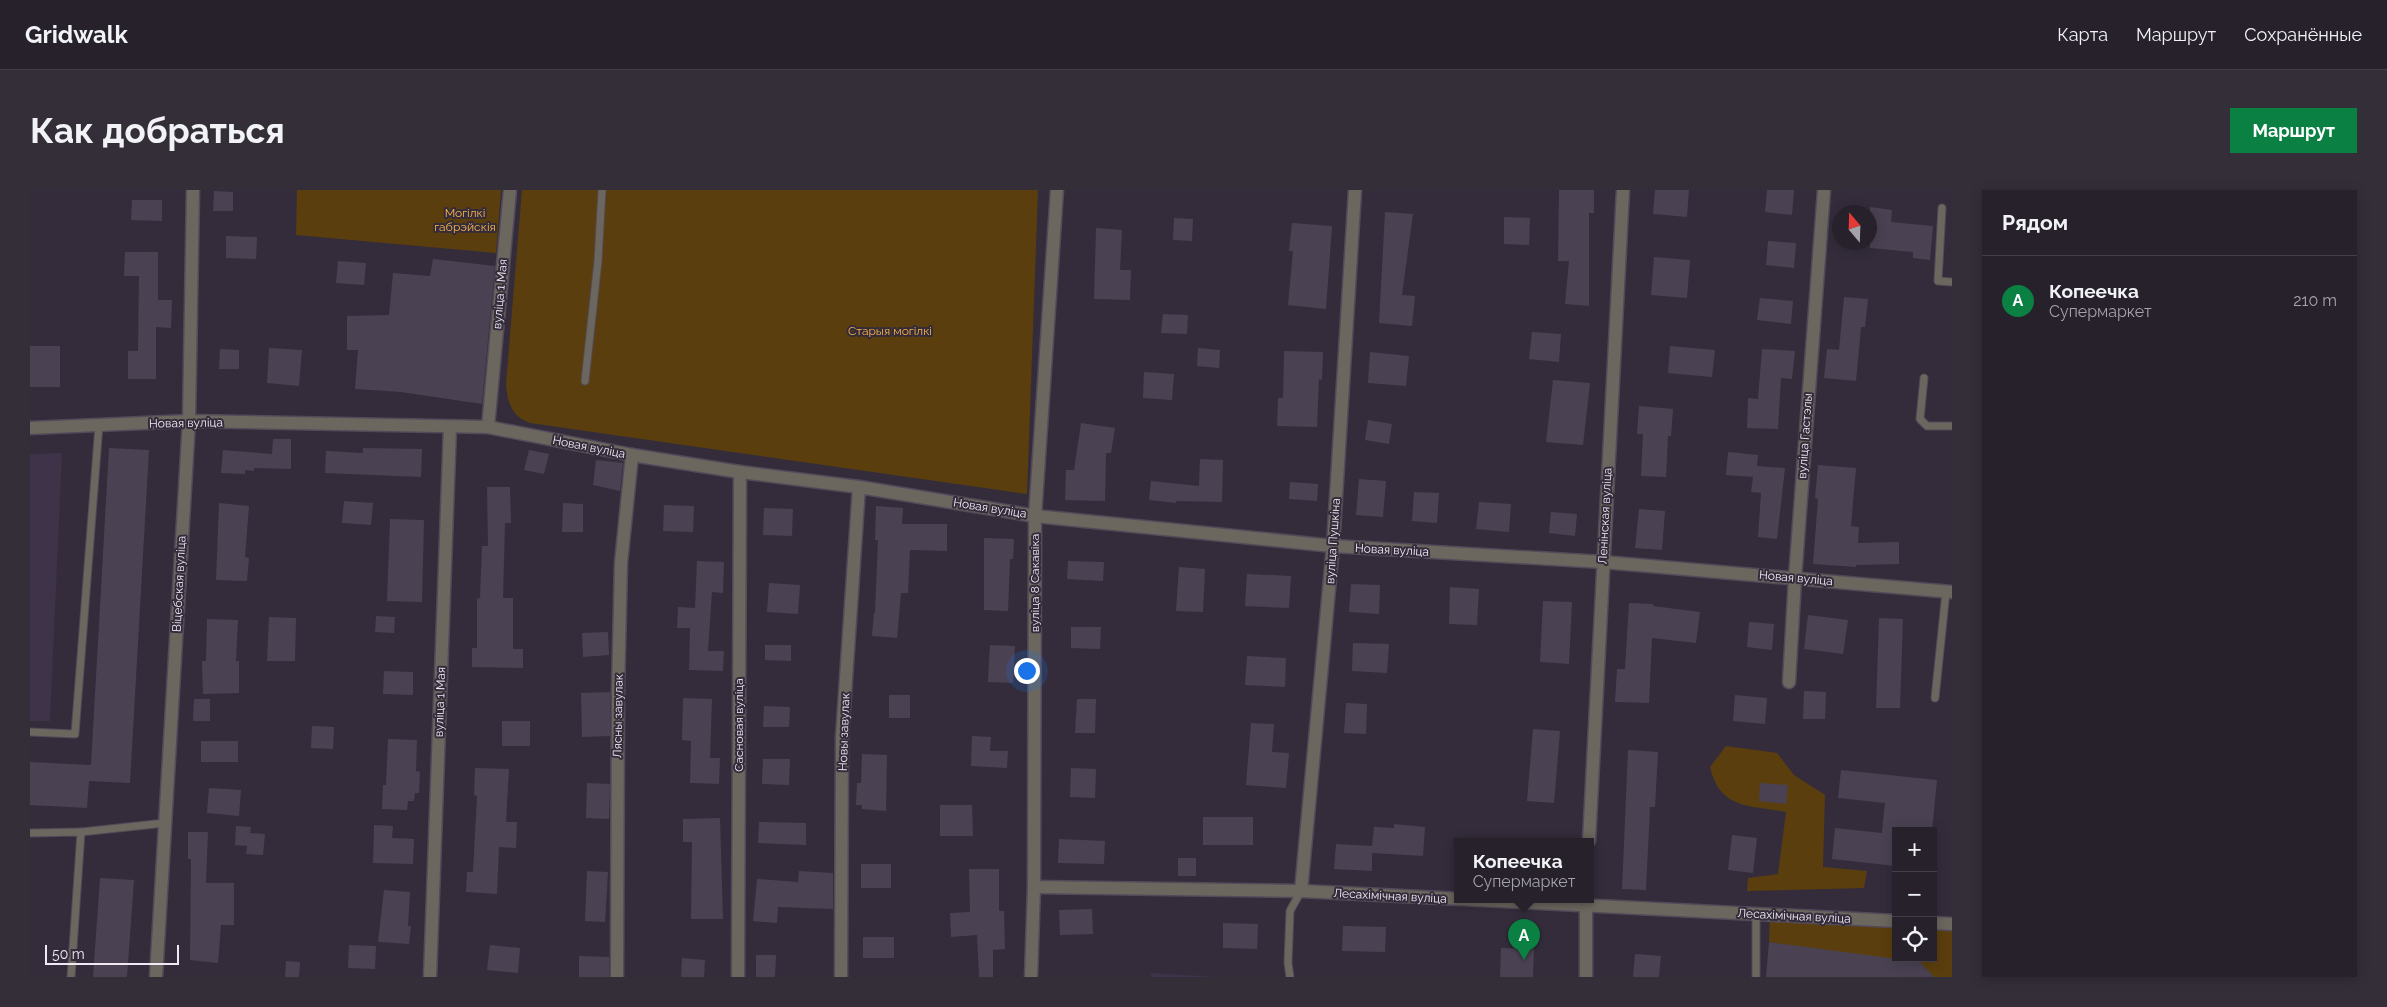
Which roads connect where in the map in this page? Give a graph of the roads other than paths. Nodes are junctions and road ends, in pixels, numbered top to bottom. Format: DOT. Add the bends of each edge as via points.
graph roads {
  1 [pos="193,190"];
  2 [pos="510,190"];
  3 [pos="602,190"];
  4 [pos="1057,190"];
  5 [pos="1355,190"];
  6 [pos="1623,190"];
  7 [pos="1824,190"];
  8 [pos="1942,208"];
  9 [pos="1952,282"];
  10 [pos="1924,378"];
  11 [pos="585,380"];
  12 [pos="189,421"];
  13 [pos="99,425"];
  14 [pos="1952,426"];
  15 [pos="30,428"];
  16 [pos="450,428"];
  17 [pos="488,428"];
  18 [pos="632,455"];
  19 [pos="740,472"];
  20 [pos="860,487"];
  21 [pos="1035,516"];
  22 [pos="1333,546"];
  23 [pos="1603,562"];
  24 [pos="1795,578"];
  25 [pos="1949,592"];
  26 [pos="1789,682"];
  27 [pos="1935,698"];
  28 [pos="30,732"];
  29 [pos="165,823"];
  30 [pos="81,832"];
  31 [pos="30,833"];
  32 [pos="1589,838"];
  33 [pos="1034,887"];
  34 [pos="1301,891"];
  35 [pos="1454,897"];
  36 [pos="1586,903"];
  37 [pos="1594,903"];
  38 [pos="1756,914"];
  39 [pos="1892,921"];
  40 [pos="1937,923"];
  41 [pos="1952,924"];
  42 [pos="71,977"];
  43 [pos="156,977"];
  44 [pos="430,977"];
  45 [pos="617,977"];
  46 [pos="738,977"];
  47 [pos="841,977"];
  48 [pos="1031,977"];
  49 [pos="1290,977"];
  50 [pos="1586,977"];
  51 [pos="1756,977"];
  1 -- 12 [label="street, Віцебская вуліца"];
  2 -- 17 [label="street, вуліца 1 Мая"];
  3 -- 11 [label="lane"];
  4 -- 21 [label="street, вуліца 8 Сакавіка"];
  5 -- 22 [label="street, вуліца Пушкіна"];
  6 -- 23 [label="street, Ленінская вуліца"];
  7 -- 24 [label="street, вуліца Гастэлы"];
  8 -- 9 [label="lane" via="1938,281"];
  10 -- 14 [label="lane" via="1920,420 1927,426"];
  12 -- 13 [label="street, Новая вуліца"];
  12 -- 16 [label="street, Новая вуліца"];
  12 -- 29 [label="street, Віцебская вуліца"];
  13 -- 15 [label="street, Новая вуліца"];
  13 -- 28 [label="lane" via="74,734"];
  16 -- 17 [label="street, Новая вуліца"];
  16 -- 44 [label="street, вуліца 1 Мая"];
  17 -- 18 [label="street, Новая вуліца"];
  18 -- 19 [label="street, Новая вуліца"];
  18 -- 45 [label="street, Лясны завулак" via="621,573"];
  19 -- 20 [label="street, Новая вуліца"];
  19 -- 46 [label="street, Сасновая вуліца"];
  20 -- 21 [label="street, Новая вуліца"];
  20 -- 47 [label="street, Новы завулак" via="842,738"];
  21 -- 22 [label="street, Новая вуліца"];
  21 -- 33 [label="street, вуліца 8 Сакавіка"];
  22 -- 23 [label="street, Новая вуліца"];
  22 -- 34 [label="street, вуліца Пушкіна"];
  23 -- 24 [label="street, Новая вуліца"];
  23 -- 32 [label="street, Ленінская вуліца"];
  24 -- 25 [label="street, Новая вуліца"];
  24 -- 26 [label="street, вуліца Гастэлы"];
  25 -- 27 [label="lane"];
  29 -- 30 [label="lane"];
  29 -- 43 [label="street, Віцебская вуліца"];
  30 -- 31 [label="lane"];
  30 -- 42 [label="lane"];
  33 -- 34 [label="street, Лесахімічная вуліца"];
  33 -- 48 [label="street, вуліца 8 Сакавіка"];
  34 -- 35 [label="street, Лесахімічная вуліца"];
  34 -- 49 [label="lane" via="1290,911"];
  36 -- 50 [label="street"];
  37 -- 38 [label="street, Лесахімічная вуліца"];
  38 -- 39 [label="street, Лесахімічная вуліца"];
  38 -- 51 [label="lane"];
  40 -- 41 [label="street"];
}
